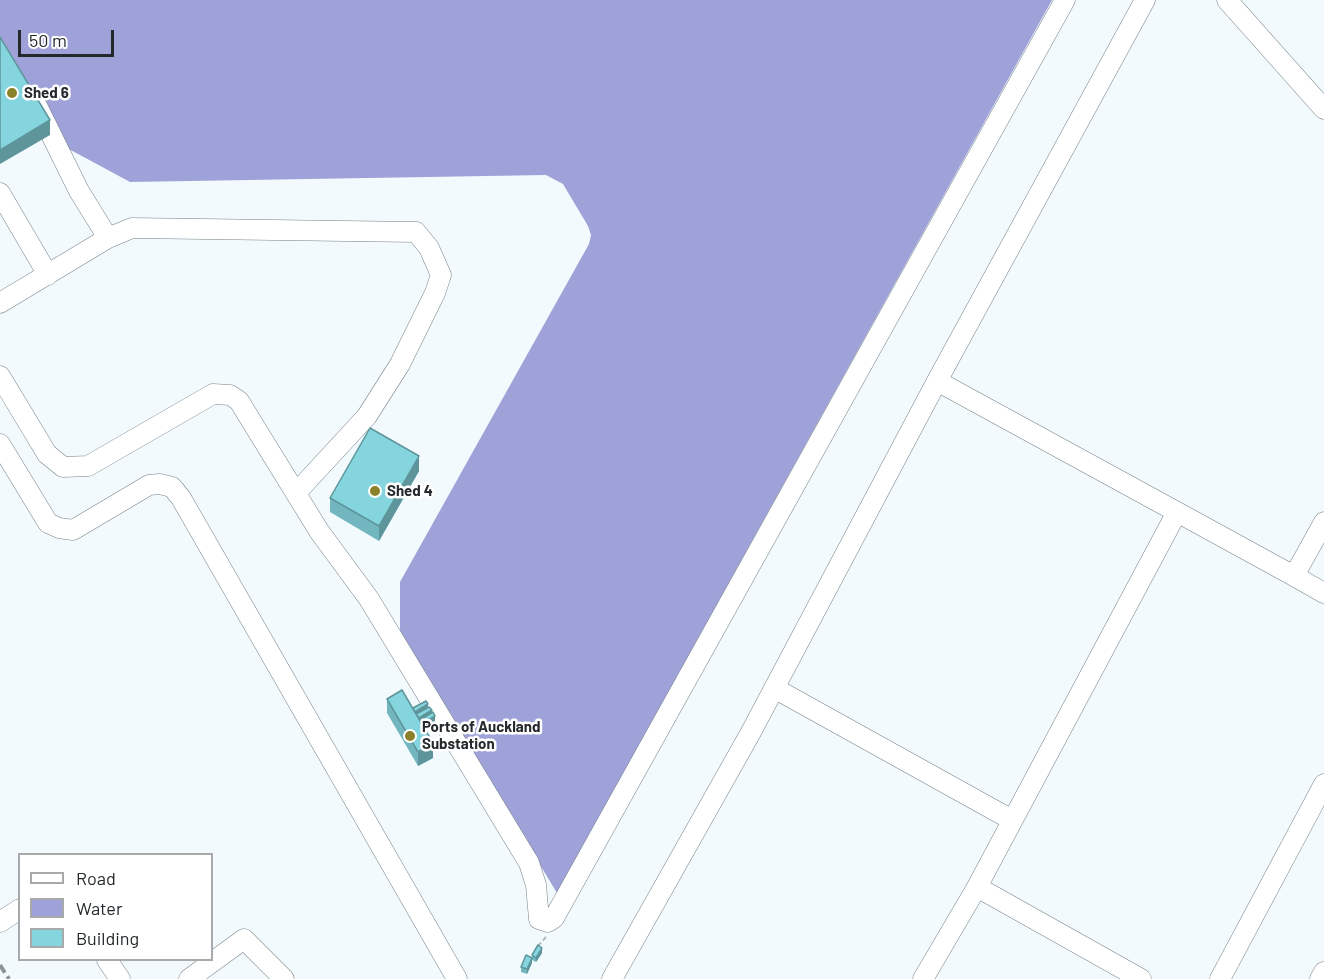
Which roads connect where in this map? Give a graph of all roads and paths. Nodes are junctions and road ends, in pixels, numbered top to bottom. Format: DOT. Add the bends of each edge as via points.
graph roads {
  1 [pos="1065,0"];
  2 [pos="1145,0"];
  3 [pos="1227,0"];
  4 [pos="25,86"];
  5 [pos="1324,109"];
  6 [pos="0,193"];
  7 [pos="108,238"];
  8 [pos="48,275"];
  9 [pos="0,303"];
  10 [pos="0,376"];
  11 [pos="937,381"];
  12 [pos="0,444"];
  13 [pos="296,494"];
  14 [pos="1177,512"];
  15 [pos="1324,522"];
  16 [pos="1294,576"];
  17 [pos="1324,593"];
  18 [pos="774,688"];
  19 [pos="1324,784"];
  20 [pos="1012,820"];
  21 [pos="977,886"];
  22 [pos="18,910"];
  23 [pos="0,921"];
  24 [pos="549,922"];
  25 [pos="533,954"];
  26 [pos="108,961"];
  27 [pos="1324,972"];
  28 [pos="193,978"];
  29 [pos="120,979"];
  30 [pos="284,979"];
  31 [pos="457,979"];
  32 [pos="612,979"];
  33 [pos="923,979"];
  34 [pos="1141,979"];
  35 [pos="1220,979"];
  36 [pos="1320,979"];
  1 -- 24 [label="lane"];
  2 -- 11 [label="lane"];
  3 -- 5 [label="lane"];
  4 -- 7 [label="lane"];
  6 -- 8 [label="lane"];
  7 -- 8 [label="lane"];
  7 -- 13 [label="lane" via="132,228 416,232 429,248 441,275 400,364 367,416"];
  8 -- 9 [label="lane"];
  10 -- 13 [label="lane" via="54,463 75,469 88,466 203,398 220,393 230,395 239,401"];
  11 -- 14 [label="lane"];
  11 -- 18 [label="lane"];
  12 -- 31 [label="lane" via="48,523 59,528 73,530 149,485 172,488 181,498"];
  13 -- 24 [label="lane" via="369,599 529,863 537,885 539,919"];
  14 -- 16 [label="lane"];
  14 -- 20 [label="lane"];
  15 -- 16 [label="lane"];
  16 -- 17 [label="lane"];
  18 -- 20 [label="lane"];
  18 -- 32 [label="lane"];
  19 -- 35 [label="lane"];
  20 -- 21 [label="lane"];
  21 -- 33 [label="lane"];
  21 -- 34 [label="lane"];
  22 -- 23 [label="lane"];
  24 -- 25 [label="path" via="550,932"];
  26 -- 29 [label="lane"];
  27 -- 36 [label="lane"];
  28 -- 30 [label="lane" via="244,939"];
}
